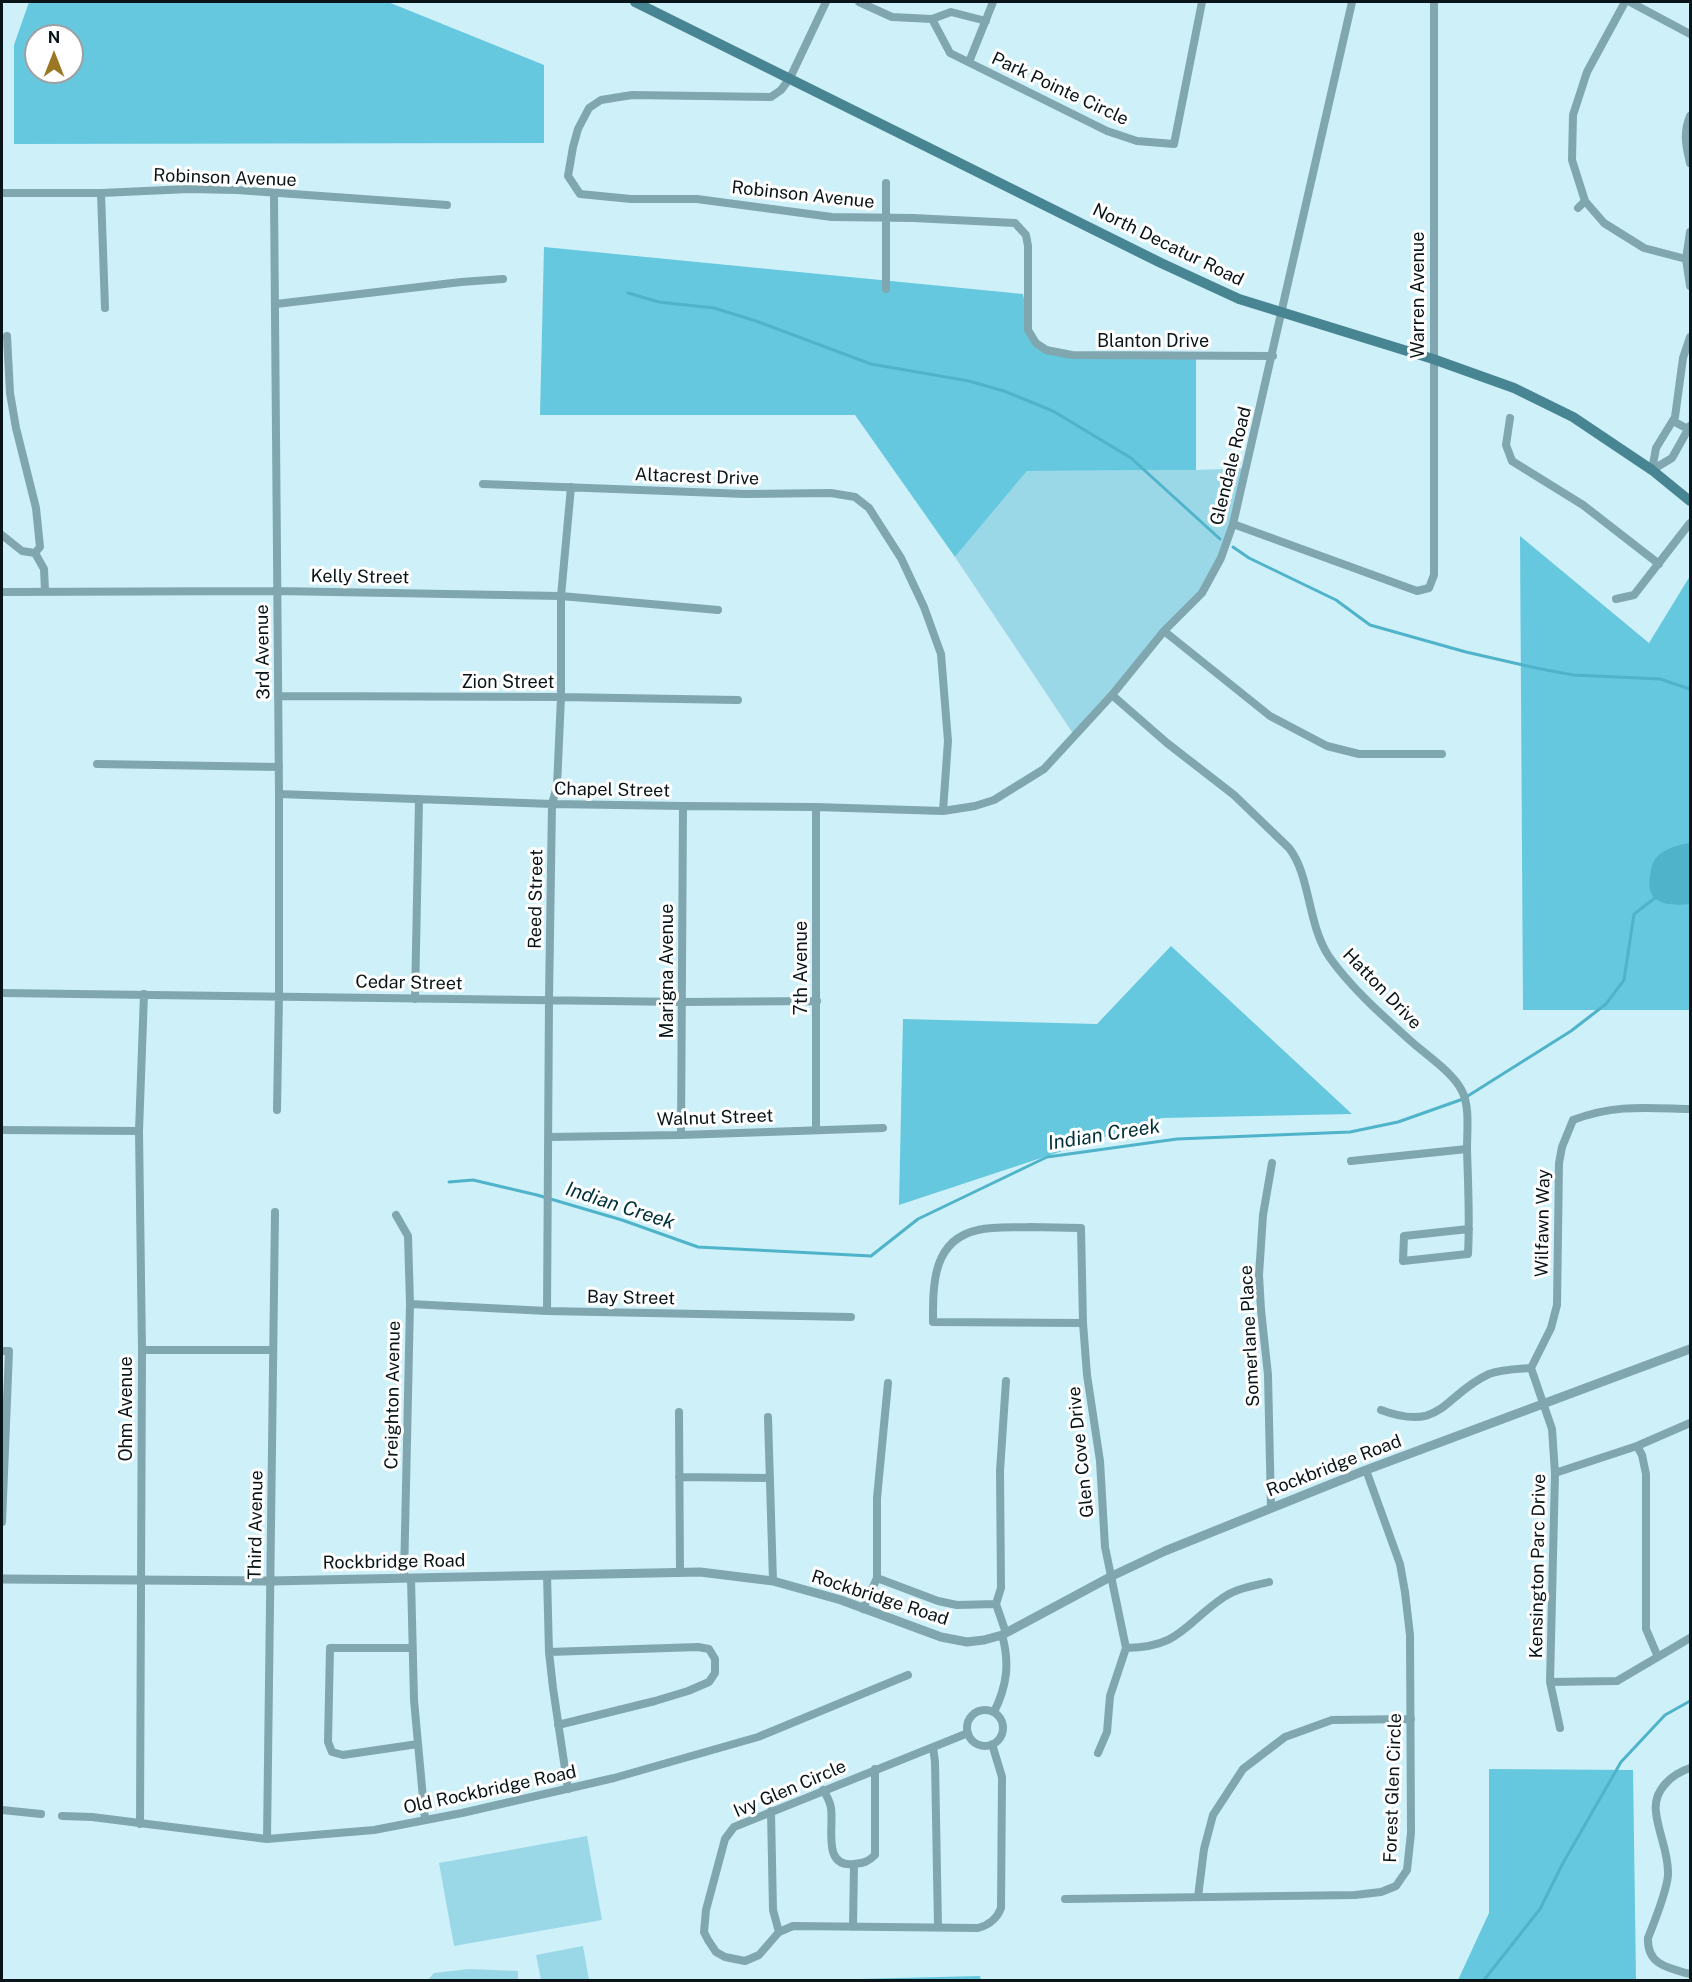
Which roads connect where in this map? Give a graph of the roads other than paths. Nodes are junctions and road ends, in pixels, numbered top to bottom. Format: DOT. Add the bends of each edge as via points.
graph roads {
  1 [pos="635,2"];
  2 [pos="826,2"];
  3 [pos="859,2"];
  4 [pos="993,2"];
  5 [pos="1202,2"];
  6 [pos="1352,2"];
  7 [pos="1434,2"];
  8 [pos="1625,2"];
  9 [pos="1630,2"];
  10 [pos="932,19"];
  11 [pos="986,21"];
  12 [pos="1690,34"];
  13 [pos="969,62"];
  14 [pos="790,78"];
  15 [pos="1690,116"];
  16 [pos="1690,163"];
  17 [pos="886,183"];
  18 [pos="2,193"];
  19 [pos="101,193"];
  20 [pos="274,194"];
  21 [pos="1585,201"];
  22 [pos="447,205"];
  23 [pos="1578,208"];
  24 [pos="886,218"];
  25 [pos="1690,232"];
  26 [pos="1686,259"];
  27 [pos="503,279"];
  28 [pos="1690,286"];
  29 [pos="885,289"];
  30 [pos="276,304"];
  31 [pos="105,308"];
  32 [pos="1282,312"];
  33 [pos="7,336"];
  34 [pos="1690,337"];
  35 [pos="1036,343"];
  36 [pos="1273,356"];
  37 [pos="1433,359"];
  38 [pos="1510,418"];
  39 [pos="1673,421"];
  40 [pos="1690,428"];
  41 [pos="1652,470"];
  42 [pos="483,484"];
  43 [pos="571,487"];
  44 [pos="1690,501"];
  45 [pos="1690,523"];
  46 [pos="1233,524"];
  47 [pos="2,535"];
  48 [pos="35,553"];
  49 [pos="1659,564"];
  50 [pos="45,591"];
  51 [pos="277,591"];
  52 [pos="2,592"];
  53 [pos="561,596"];
  54 [pos="1616,599"];
  55 [pos="718,610"];
  56 [pos="1164,631"];
  57 [pos="1112,695"];
  58 [pos="278,696"];
  59 [pos="561,697"];
  60 [pos="738,700"];
  61 [pos="1442,754"];
  62 [pos="97,764"];
  63 [pos="279,767"];
  64 [pos="279,794"];
  65 [pos="419,799"];
  66 [pos="552,804"];
  67 [pos="683,806"];
  68 [pos="816,807"];
  69 [pos="944,811"];
  70 [pos="2,993"];
  71 [pos="144,994"];
  72 [pos="279,996"];
  73 [pos="415,999"];
  74 [pos="549,999"];
  75 [pos="817,1001"];
  76 [pos="682,1002"];
  77 [pos="1690,1109"];
  78 [pos="277,1110"];
  79 [pos="883,1128"];
  80 [pos="2,1130"];
  81 [pos="816,1130"];
  82 [pos="139,1131"];
  83 [pos="681,1135"];
  84 [pos="549,1137"];
  85 [pos="1467,1149"];
  86 [pos="1351,1161"];
  87 [pos="1272,1163"];
  88 [pos="275,1212"];
  89 [pos="396,1215"];
  90 [pos="1469,1229"];
  91 [pos="410,1304"];
  92 [pos="547,1311"];
  93 [pos="851,1317"];
  94 [pos="1083,1323"];
  95 [pos="1690,1349"];
  96 [pos="142,1350"];
  97 [pos="273,1350"];
  98 [pos="5,1351"];
  99 [pos="1531,1368"];
  100 [pos="1006,1381"];
  101 [pos="888,1383"];
  102 [pos="1544,1404"];
  103 [pos="1381,1410"];
  104 [pos="679,1412"];
  105 [pos="768,1417"];
  106 [pos="1690,1423"];
  107 [pos="1637,1446"];
  108 [pos="1366,1470"];
  109 [pos="1555,1473"];
  110 [pos="679,1477"];
  111 [pos="770,1478"];
  112 [pos="1271,1508"];
  113 [pos="2,1522"];
  114 [pos="680,1573"];
  115 [pos="547,1575"];
  116 [pos="1112,1576"];
  117 [pos="407,1578"];
  118 [pos="877,1578"];
  119 [pos="2,1580"];
  120 [pos="140,1580"];
  121 [pos="270,1581"];
  122 [pos="773,1581"];
  123 [pos="1269,1582"];
  124 [pos="996,1604"];
  125 [pos="863,1609"];
  126 [pos="1004,1634"];
  127 [pos="1690,1638"];
  128 [pos="412,1648"];
  129 [pos="1126,1648"];
  130 [pos="549,1652"];
  131 [pos="1658,1657"];
  132 [pos="908,1675"];
  133 [pos="1550,1682"];
  134 [pos="994,1712"];
  135 [pos="1411,1719"];
  136 [pos="558,1725"];
  137 [pos="1560,1728"];
  138 [pos="968,1733"];
  139 [pos="418,1744"];
  140 [pos="992,1744"];
  141 [pos="933,1747"];
  142 [pos="1098,1753"];
  143 [pos="1690,1768"];
  144 [pos="875,1769"];
  145 [pos="568,1789"];
  146 [pos="823,1790"];
  147 [pos="2,1810"];
  148 [pos="771,1810"];
  149 [pos="41,1814"];
  150 [pos="62,1816"];
  151 [pos="425,1820"];
  152 [pos="140,1824"];
  153 [pos="267,1839"];
  154 [pos="854,1864"];
  155 [pos="1198,1897"];
  156 [pos="1065,1899"];
  157 [pos="853,1927"];
  158 [pos="938,1927"];
  159 [pos="779,1932"];
  160 [pos="1690,1974"];
  1 -- 14 [label="main road, North Decatur Road"];
  2 -- 14 [label="street"];
  3 -- 10 [label="street" via="892,17"];
  4 -- 11 [label="street, Park Pointe Circle"];
  5 -- 13 [label="street, Park Pointe Circle" via="1174,144 1137,141 1107,131"];
  6 -- 32 [label="street, Glendale Road"];
  7 -- 37 [label="street, Warren Avenue"];
  8 -- 21 [label="street" via="1587,72 1573,115 1572,159"];
  9 -- 12 [label="street"];
  10 -- 11 [label="street" via="951,12"];
  10 -- 13 [label="street, Park Pointe Circle" via="950,52"];
  11 -- 13 [label="street, Park Pointe Circle"];
  14 -- 24 [label="street, Robinson Avenue" via="771,97 617,96 601,100 588,111 578,129 568,176 580,194 697,199 832,217"];
  14 -- 32 [label="main road, North Decatur Road" via="1161,263 1239,299"];
  15 -- 16 [label="street" via="1686,144"];
  17 -- 24 [label="street"];
  18 -- 19 [label="street, Robinson Avenue"];
  19 -- 20 [label="street, Robinson Avenue" via="189,189"];
  19 -- 31 [label="street"];
  20 -- 22 [label="street, Robinson Avenue"];
  20 -- 30 [label="street, 3rd Avenue"];
  21 -- 23 [label="street"];
  21 -- 26 [label="street" via="1604,223 1644,248"];
  24 -- 29 [label="street"];
  24 -- 35 [label="street, Robinson Avenue" via="1015,223 1026,235 1028,246 1028,330"];
  25 -- 26 [label="street"];
  26 -- 28 [label="street"];
  27 -- 30 [label="street"];
  30 -- 51 [label="street, 3rd Avenue"];
  32 -- 36 [label="street, Glendale Road"];
  32 -- 37 [label="main road, North Decatur Road"];
  33 -- 48 [label="street" via="10,393 36,508 40,547"];
  34 -- 39 [label="street"];
  35 -- 36 [label="street, Blanton Drive" via="1046,350 1072,356"];
  36 -- 46 [label="street, Glendale Road"];
  37 -- 41 [label="main road, North Decatur Road" via="1515,388 1563,412"];
  37 -- 46 [label="street, Warren Avenue" via="1434,575 1428,588 1417,591"];
  38 -- 49 [label="street" via="1506,445 1512,461 1583,506"];
  39 -- 40 [label="street"];
  39 -- 41 [label="street" via="1656,448"];
  40 -- 41 [label="street" via="1672,458"];
  41 -- 44 [label="main road, North Decatur Road"];
  42 -- 43 [label="street, Altacrest Drive"];
  43 -- 53 [label="street, Reed Street"];
  43 -- 69 [label="street, Altacrest Drive" via="831,493 855,497 869,508 901,558 941,654 948,741"];
  45 -- 49 [label="street"];
  46 -- 56 [label="street, Glendale Road" via="1202,593"];
  47 -- 48 [label="street" via="22,551"];
  48 -- 50 [label="street" via="44,569"];
  49 -- 54 [label="street" via="1634,595"];
  50 -- 51 [label="street, Kelly Street"];
  50 -- 52 [label="street, Kelly Street"];
  51 -- 53 [label="street, Kelly Street"];
  51 -- 58 [label="street, 3rd Avenue"];
  53 -- 55 [label="street, Kelly Street"];
  53 -- 59 [label="street, Reed Street"];
  56 -- 57 [label="street, Glendale Road"];
  56 -- 61 [label="street" via="1270,716 1327,746 1359,754"];
  57 -- 69 [label="street, Glendale Road" via="1044,769 994,800"];
  57 -- 85 [label="street, Hatton Drive" via="1234,795 1297,858 1319,939 1330,958 1351,984 1445,1070 1462,1091"];
  58 -- 59 [label="street, Zion Street"];
  58 -- 63 [label="street, 3rd Avenue"];
  59 -- 60 [label="street, Zion Street"];
  59 -- 66 [label="street, Reed Street" via="557,786"];
  62 -- 63 [label="street"];
  63 -- 64 [label="street, 3rd Avenue"];
  64 -- 65 [label="street, Chapel Street"];
  64 -- 72 [label="street, 3rd Avenue"];
  65 -- 66 [label="street, Chapel Street"];
  65 -- 73 [label="street"];
  66 -- 67 [label="street, Chapel Street"];
  66 -- 74 [label="street, Reed Street"];
  67 -- 68 [label="street, Chapel Street"];
  67 -- 76 [label="street, Marigna Avenue"];
  68 -- 69 [label="street, Chapel Street"];
  68 -- 75 [label="street, 7th Avenue"];
  70 -- 71 [label="street, Cedar Street"];
  71 -- 72 [label="street, Cedar Street"];
  71 -- 82 [label="street, Ohm Avenue"];
  72 -- 73 [label="street, Cedar Street"];
  72 -- 78 [label="street, 3rd Avenue"];
  73 -- 74 [label="street, Cedar Street"];
  74 -- 76 [label="street, Cedar Street"];
  74 -- 84 [label="street, Reed Street"];
  75 -- 76 [label="street, Cedar Street"];
  75 -- 81 [label="street, 7th Avenue"];
  76 -- 83 [label="street, Marigna Avenue"];
  77 -- 99 [label="street, Wilfawn Way" via="1623,1107 1573,1120 1559,1163 1557,1305 1551,1328"];
  79 -- 81 [label="street, Walnut Street"];
  80 -- 82 [label="street"];
  81 -- 83 [label="street, Walnut Street"];
  82 -- 96 [label="street, Ohm Avenue"];
  83 -- 84 [label="street, Walnut Street"];
  84 -- 92 [label="street, Reed Street"];
  85 -- 86 [label="street"];
  85 -- 90 [label="street, Hatton Drive"];
  87 -- 112 [label="street, Somerlane Place" via="1259,1275 1268,1375"];
  88 -- 97 [label="street, Third Avenue"];
  89 -- 91 [label="street, Creighton Avenue" via="408,1236"];
  90 -- 90 [label="street, Hatton Drive" via="1468,1254 1403,1261 1404,1236"];
  91 -- 92 [label="street, Bay Street"];
  91 -- 117 [label="street, Creighton Avenue"];
  92 -- 93 [label="street, Bay Street"];
  94 -- 94 [label="street, Glen Cove Drive" via="1081,1228 977,1230 956,1240 935,1272 933,1322"];
  94 -- 116 [label="street, Glen Cove Drive" via="1100,1461 1105,1547"];
  95 -- 102 [label="street, Rockbridge Road"];
  96 -- 97 [label="street"];
  96 -- 120 [label="street, Ohm Avenue"];
  97 -- 121 [label="street, Third Avenue"];
  98 -- 113 [label="street"];
  99 -- 102 [label="street"];
  99 -- 103 [label="street" via="1489,1374 1448,1405 1424,1416 1405,1418"];
  100 -- 124 [label="street" via="1000,1471 1001,1588"];
  101 -- 118 [label="street" via="877,1498"];
  102 -- 108 [label="street, Rockbridge Road"];
  102 -- 109 [label="street, Kensington Parc Drive" via="1552,1430"];
  104 -- 110 [label="street"];
  105 -- 111 [label="street"];
  106 -- 107 [label="street"];
  107 -- 109 [label="street"];
  107 -- 131 [label="street" via="1646,1474 1646,1629"];
  108 -- 112 [label="street, Rockbridge Road"];
  108 -- 135 [label="street, Forest Glen Circle" via="1400,1564 1406,1592"];
  109 -- 133 [label="street, Kensington Parc Drive"];
  110 -- 111 [label="street"];
  110 -- 114 [label="street"];
  111 -- 122 [label="street"];
  112 -- 116 [label="street, Rockbridge Road"];
  114 -- 115 [label="street, Rockbridge Road"];
  114 -- 122 [label="street, Rockbridge Road"];
  115 -- 117 [label="street, Rockbridge Road"];
  115 -- 130 [label="street"];
  116 -- 126 [label="street, Rockbridge Road"];
  116 -- 129 [label="street, Glen Cove Drive"];
  117 -- 121 [label="street, Rockbridge Road"];
  117 -- 128 [label="street, Creighton Avenue"];
  118 -- 124 [label="street" via="938,1601 957,1605"];
  118 -- 125 [label="street"];
  119 -- 120 [label="street, Rockbridge Road"];
  120 -- 121 [label="street, Rockbridge Road"];
  120 -- 152 [label="street, Ohm Avenue"];
  121 -- 153 [label="street, Third Avenue"];
  122 -- 125 [label="street, Rockbridge Road"];
  123 -- 129 [label="street" via="1224,1597 1167,1642"];
  124 -- 126 [label="street"];
  125 -- 126 [label="street, Rockbridge Road" via="941,1637 967,1642"];
  126 -- 134 [label="street" via="1008,1668"];
  127 -- 131 [label="street"];
  128 -- 139 [label="street, Creighton Avenue"];
  128 -- 139 [label="street" via="330,1648 328,1742 332,1752 343,1755"];
  129 -- 142 [label="street" via="1110,1696 1107,1732"];
  130 -- 136 [label="street"];
  130 -- 136 [label="street" via="698,1647 709,1649 715,1659 715,1673 709,1682 688,1691"];
  131 -- 133 [label="street" via="1617,1681"];
  132 -- 145 [label="street, Old Rockbridge Road" via="758,1737"];
  133 -- 137 [label="street, Kensington Parc Drive"];
  134 -- 138 [label="street" via="976,1712 968,1721"];
  134 -- 140 [label="street" via="1003,1731"];
  135 -- 155 [label="street" via="1332,1720 1285,1737 1243,1769 1213,1815"];
  135 -- 155 [label="street, Forest Glen Circle" via="1411,1833 1407,1870 1396,1886 1355,1895"];
  136 -- 145 [label="street"];
  138 -- 140 [label="street" via="975,1743"];
  138 -- 141 [label="street, Ivy Glen Circle"];
  139 -- 151 [label="street, Creighton Avenue"];
  140 -- 158 [label="street" via="1002,1777 1001,1908 986,1926"];
  141 -- 144 [label="street, Ivy Glen Circle"];
  141 -- 158 [label="street"];
  143 -- 160 [label="street" via="1670,1778 1656,1802 1668,1878 1647,1947 1652,1960"];
  144 -- 146 [label="street, Ivy Glen Circle"];
  144 -- 154 [label="street" via="875,1855 868,1862"];
  145 -- 151 [label="street, Old Rockbridge Road"];
  146 -- 148 [label="street, Ivy Glen Circle"];
  146 -- 154 [label="street" via="831,1809 831,1851 838,1862"];
  147 -- 149 [label="street"];
  148 -- 159 [label="street" via="773,1910"];
  148 -- 159 [label="street, Ivy Glen Circle" via="734,1827 725,1839 704,1932 716,1952 745,1960 759,1955"];
  150 -- 152 [label="street, Old Rockbridge Road"];
  151 -- 153 [label="street, Old Rockbridge Road" via="374,1830"];
  152 -- 153 [label="street, Old Rockbridge Road"];
  154 -- 157 [label="street"];
  155 -- 156 [label="street, Forest Glen Circle"];
  157 -- 158 [label="street"];
  157 -- 159 [label="street" via="793,1926"];
}
